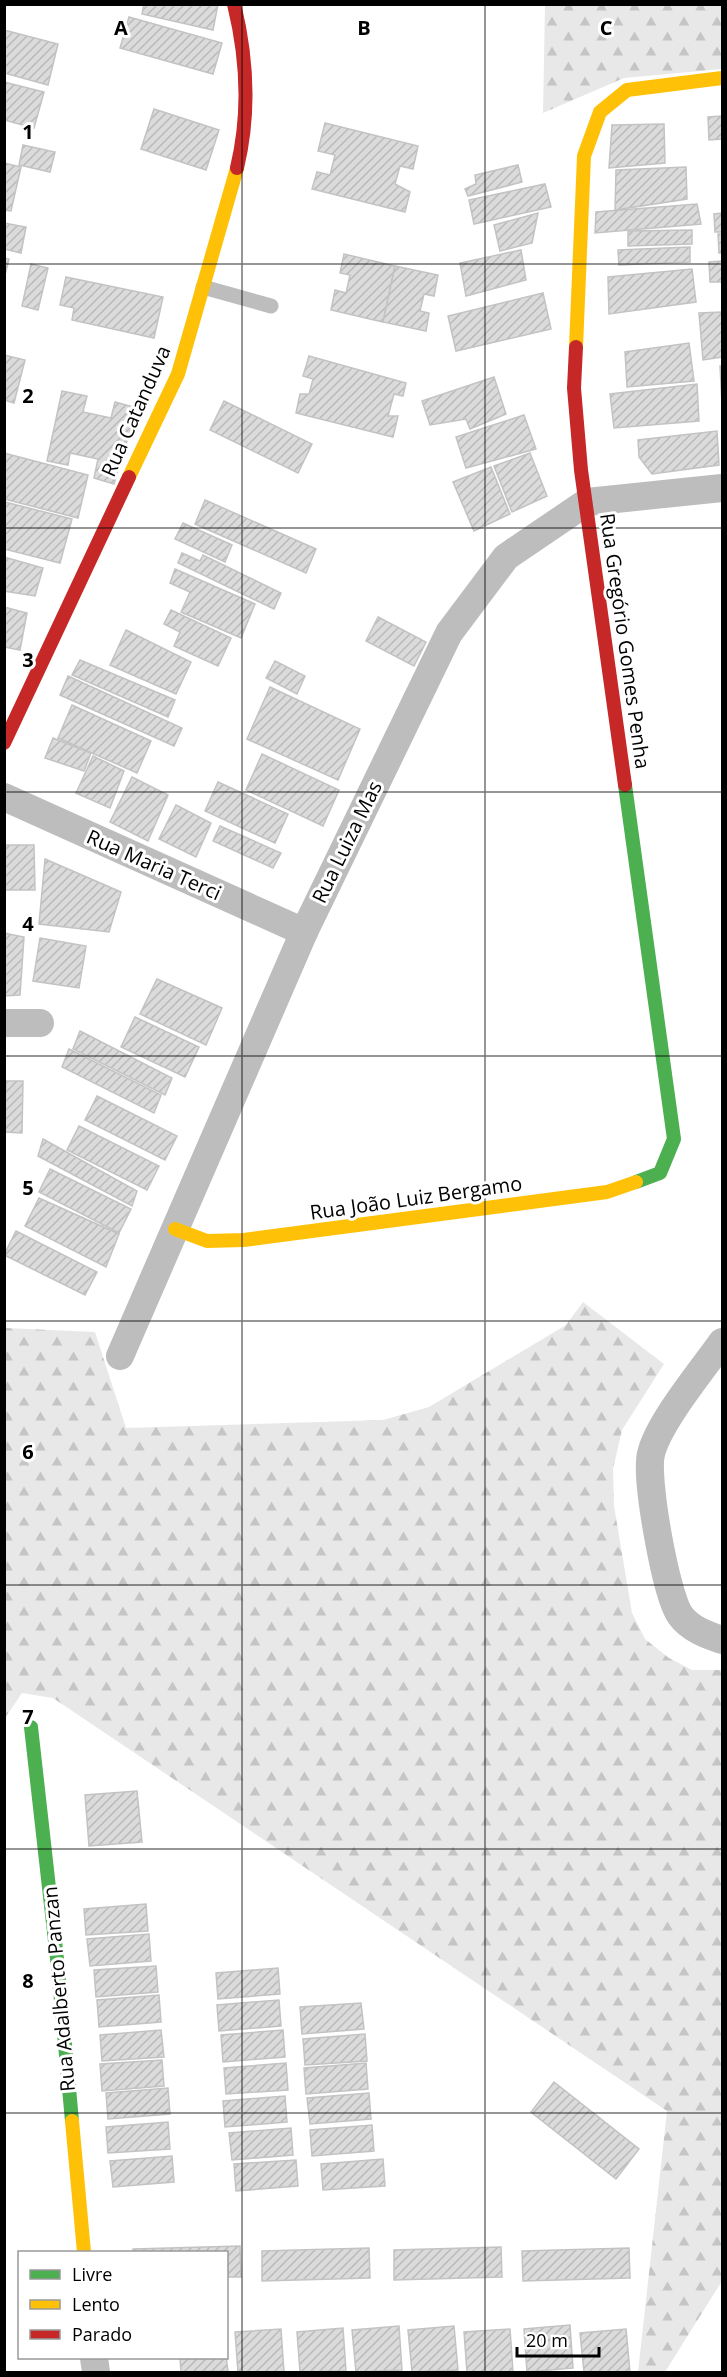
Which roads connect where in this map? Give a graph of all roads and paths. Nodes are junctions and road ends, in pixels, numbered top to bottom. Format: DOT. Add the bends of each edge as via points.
graph roads {
  1 [pos="234,4"];
  2 [pos="723,78"];
  3 [pos="203,287"];
  4 [pos="271,306"];
  5 [pos="723,488"];
  6 [pos="586,502"];
  7 [pos="4,743"];
  8 [pos="4,797"];
  9 [pos="304,932"];
  10 [pos="4,1023"];
  11 [pos="40,1023"];
  12 [pos="660,1173"];
  13 [pos="175,1229"];
  14 [pos="723,1342"];
  15 [pos="120,1356"];
  16 [pos="723,1382"];
  17 [pos="688,1389"];
  18 [pos="723,1640"];
  19 [pos="31,1727"];
  20 [pos="84,2251"];
  1 -- 3 [label="street, Rua Catanduva" via="244,52 246,95 241,152"];
  2 -- 6 [label="street, Rua Gregório Gomes Penha" via="627,90 600,112 584,156 574,387"];
  3 -- 4 [label="lane"];
  3 -- 7 [label="street, Rua Catanduva" via="178,374"];
  5 -- 6 [label="street, Rua Luiza Mas"];
  6 -- 9 [label="street, Rua Luiza Mas" via="506,557 448,633"];
  6 -- 12 [label="street, Rua Gregório Gomes Penha" via="674,1139"];
  8 -- 9 [label="street, Rua Maria Terci"];
  9 -- 13 [label="street, Rua Luiza Mas"];
  10 -- 11 [label="street"];
  12 -- 13 [label="street, Rua João Luiz Bergamo" via="607,1192 244,1240 207,1241"];
  13 -- 15 [label="street, Rua Luiza Mas"];
  14 -- 17 [label="street"];
  16 -- 17 [label="street"];
  17 -- 18 [label="street" via="661,1430 651,1454 650,1482 665,1570 680,1614 702,1634"];
  19 -- 20 [label="street, Rua Adalberto Panzan"];
}
